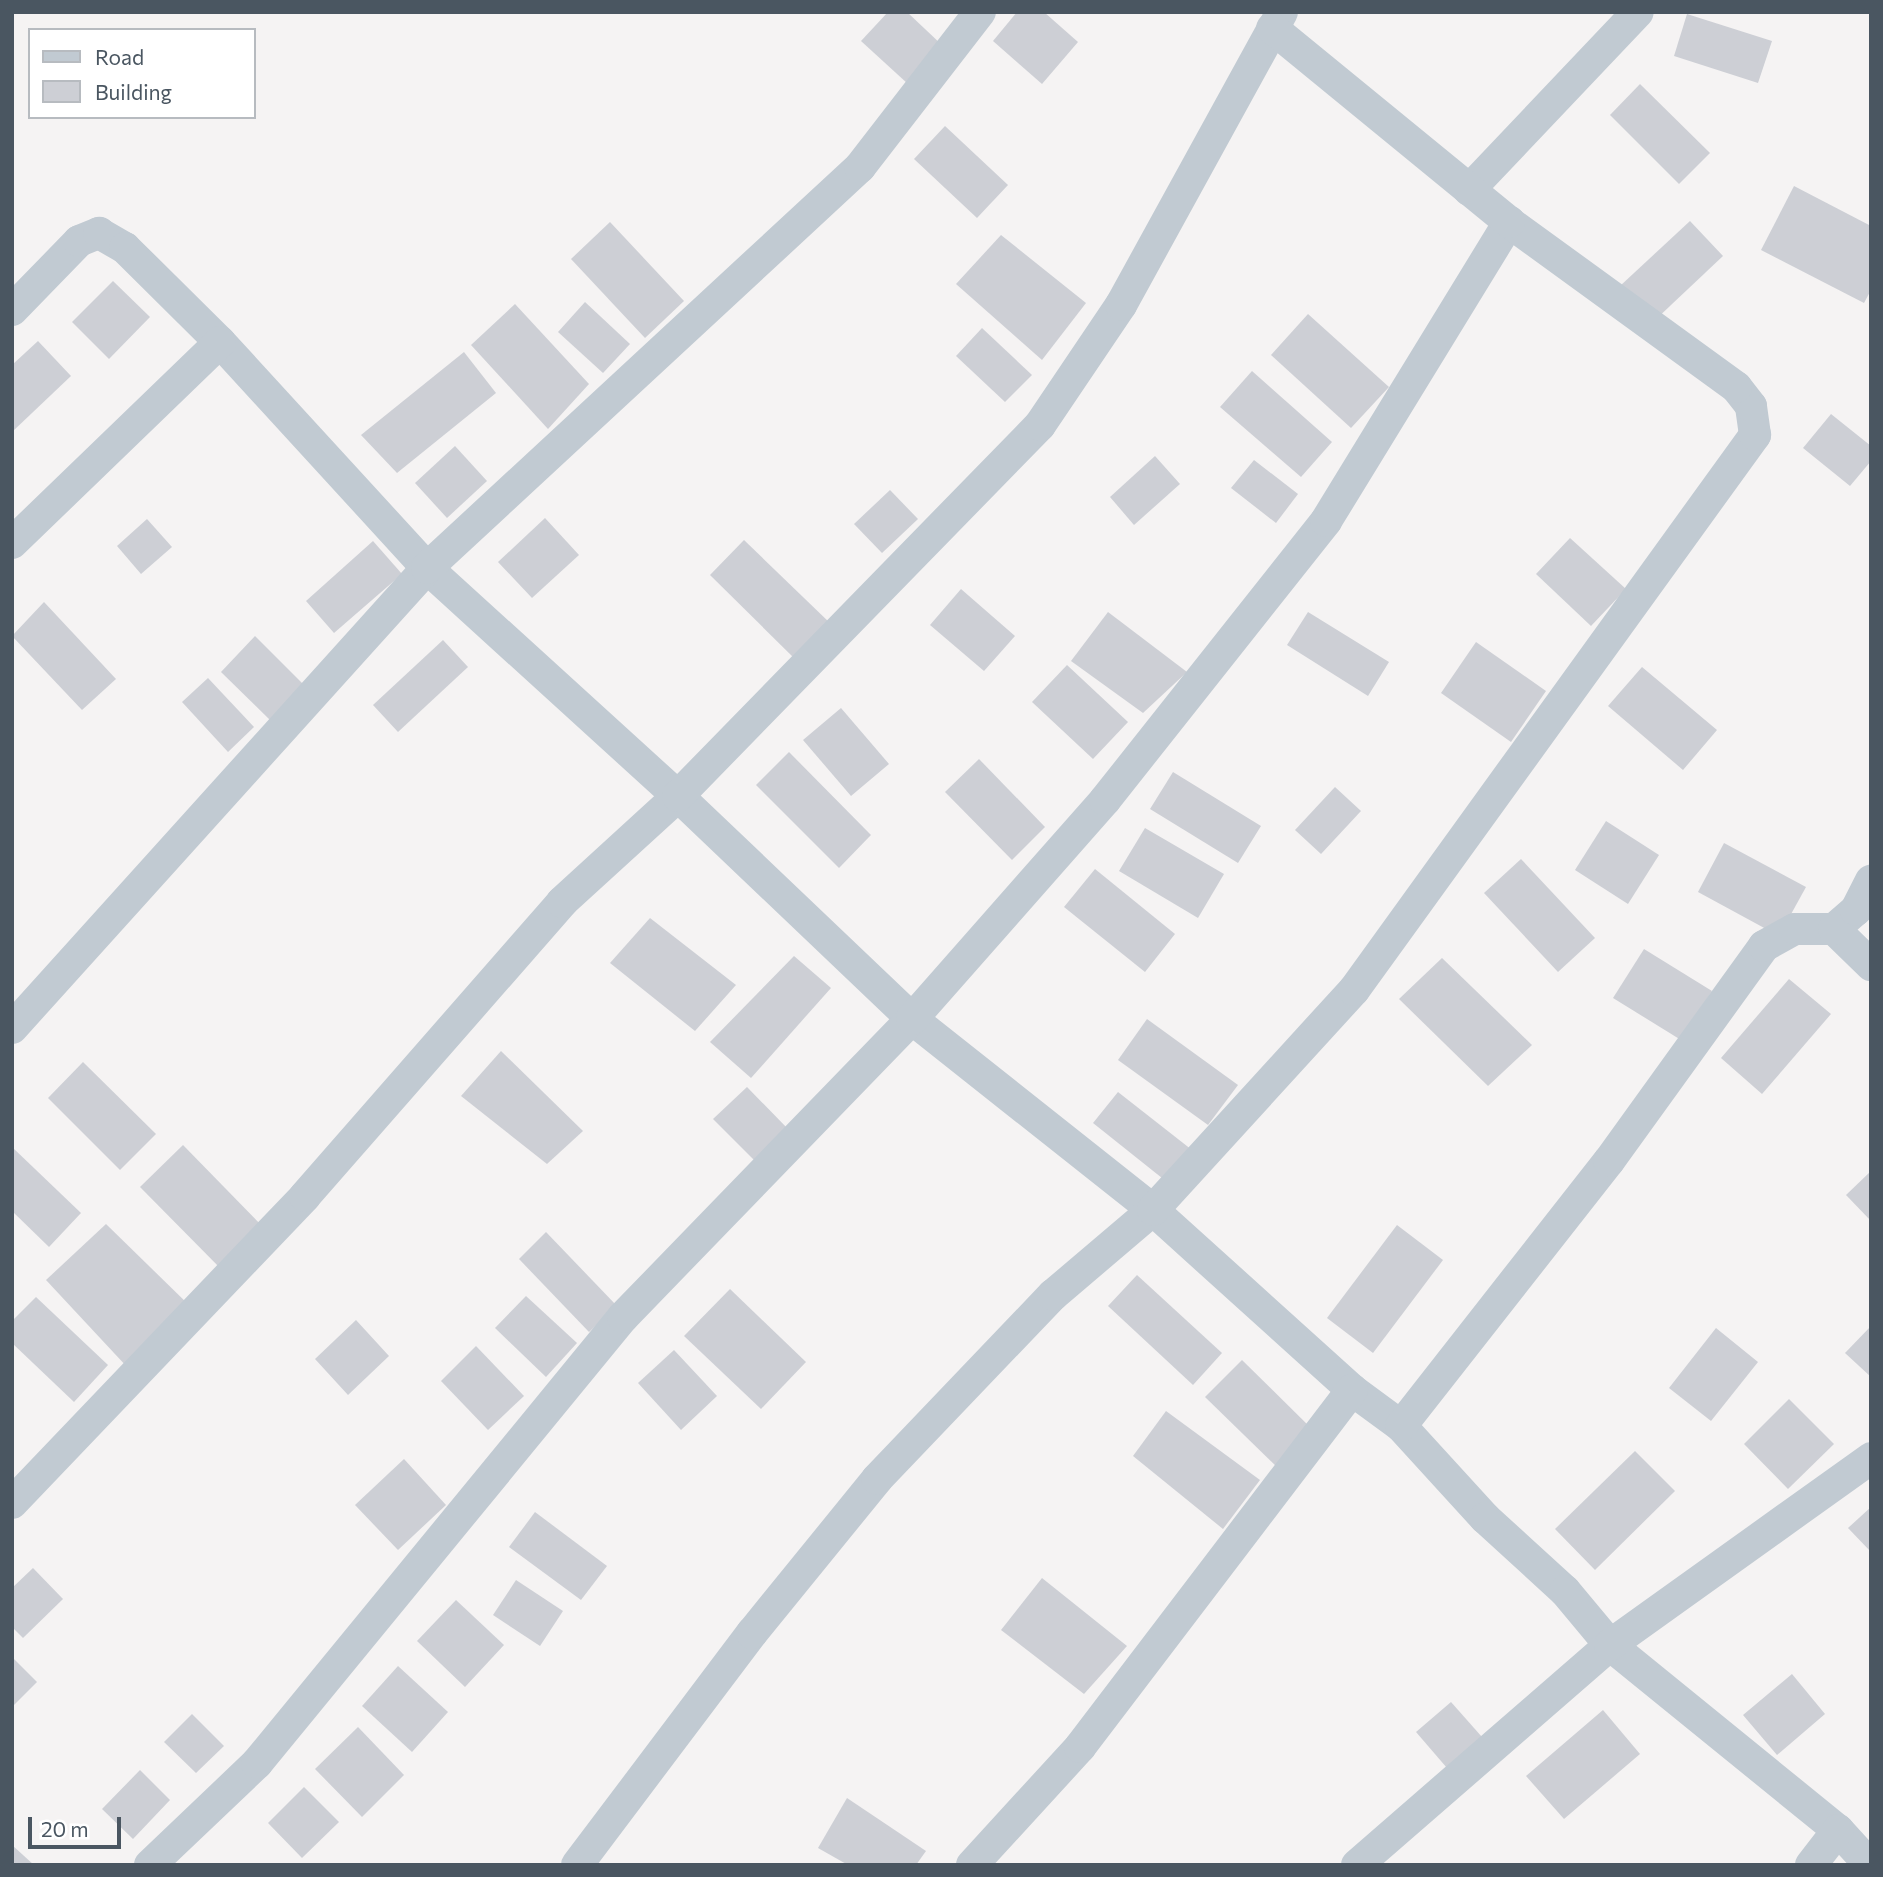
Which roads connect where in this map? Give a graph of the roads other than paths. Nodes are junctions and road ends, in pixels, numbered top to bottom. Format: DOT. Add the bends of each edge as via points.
graph roads {
  1 [pos="980,12"];
  2 [pos="1638,12"];
  3 [pos="1277,20"];
  4 [pos="1469,190"];
  5 [pos="1510,222"];
  6 [pos="12,310"];
  7 [pos="220,342"];
  8 [pos="12,543"];
  9 [pos="427,568"];
  10 [pos="678,796"];
  11 [pos="1871,881"];
  12 [pos="1834,929"];
  13 [pos="1871,965"];
  14 [pos="912,1019"];
  15 [pos="12,1028"];
  16 [pos="1153,1210"];
  17 [pos="1352,1390"];
  18 [pos="1401,1426"];
  19 [pos="1871,1458"];
  20 [pos="12,1503"];
  21 [pos="1610,1645"];
  22 [pos="1838,1830"];
  23 [pos="150,1865"];
  24 [pos="577,1865"];
  25 [pos="972,1865"];
  26 [pos="1356,1865"];
  27 [pos="1811,1865"];
  28 [pos="1870,1865"];
  1 -- 9 [label="street" via="860,167"];
  2 -- 4 [label="street"];
  3 -- 4 [label="street"];
  3 -- 10 [label="street" via="1121,305 1040,425"];
  4 -- 5 [label="street"];
  5 -- 14 [label="street" via="1297,562 1105,800"];
  5 -- 16 [label="street" via="1736,387 1751,407 1755,435 1354,990"];
  6 -- 7 [label="street" via="79,241 99,233 125,248"];
  7 -- 8 [label="street"];
  7 -- 9 [label="street"];
  9 -- 10 [label="street"];
  9 -- 15 [label="street"];
  10 -- 14 [label="street"];
  10 -- 20 [label="street" via="562,902 305,1196"];
  11 -- 12 [label="street" via="1856,910"];
  12 -- 13 [label="street"];
  12 -- 18 [label="street" via="1795,929 1764,946 1609,1161"];
  14 -- 16 [label="street"];
  14 -- 23 [label="street" via="623,1317 257,1763"];
  16 -- 17 [label="street"];
  16 -- 24 [label="street" via="1053,1295 877,1479 752,1633"];
  17 -- 18 [label="street"];
  17 -- 25 [label="street" via="1080,1747"];
  18 -- 21 [label="street" via="1485,1518 1565,1591"];
  19 -- 21 [label="street"];
  21 -- 22 [label="street"];
  21 -- 26 [label="street"];
  22 -- 27 [label="street"];
  22 -- 28 [label="street"];
}
